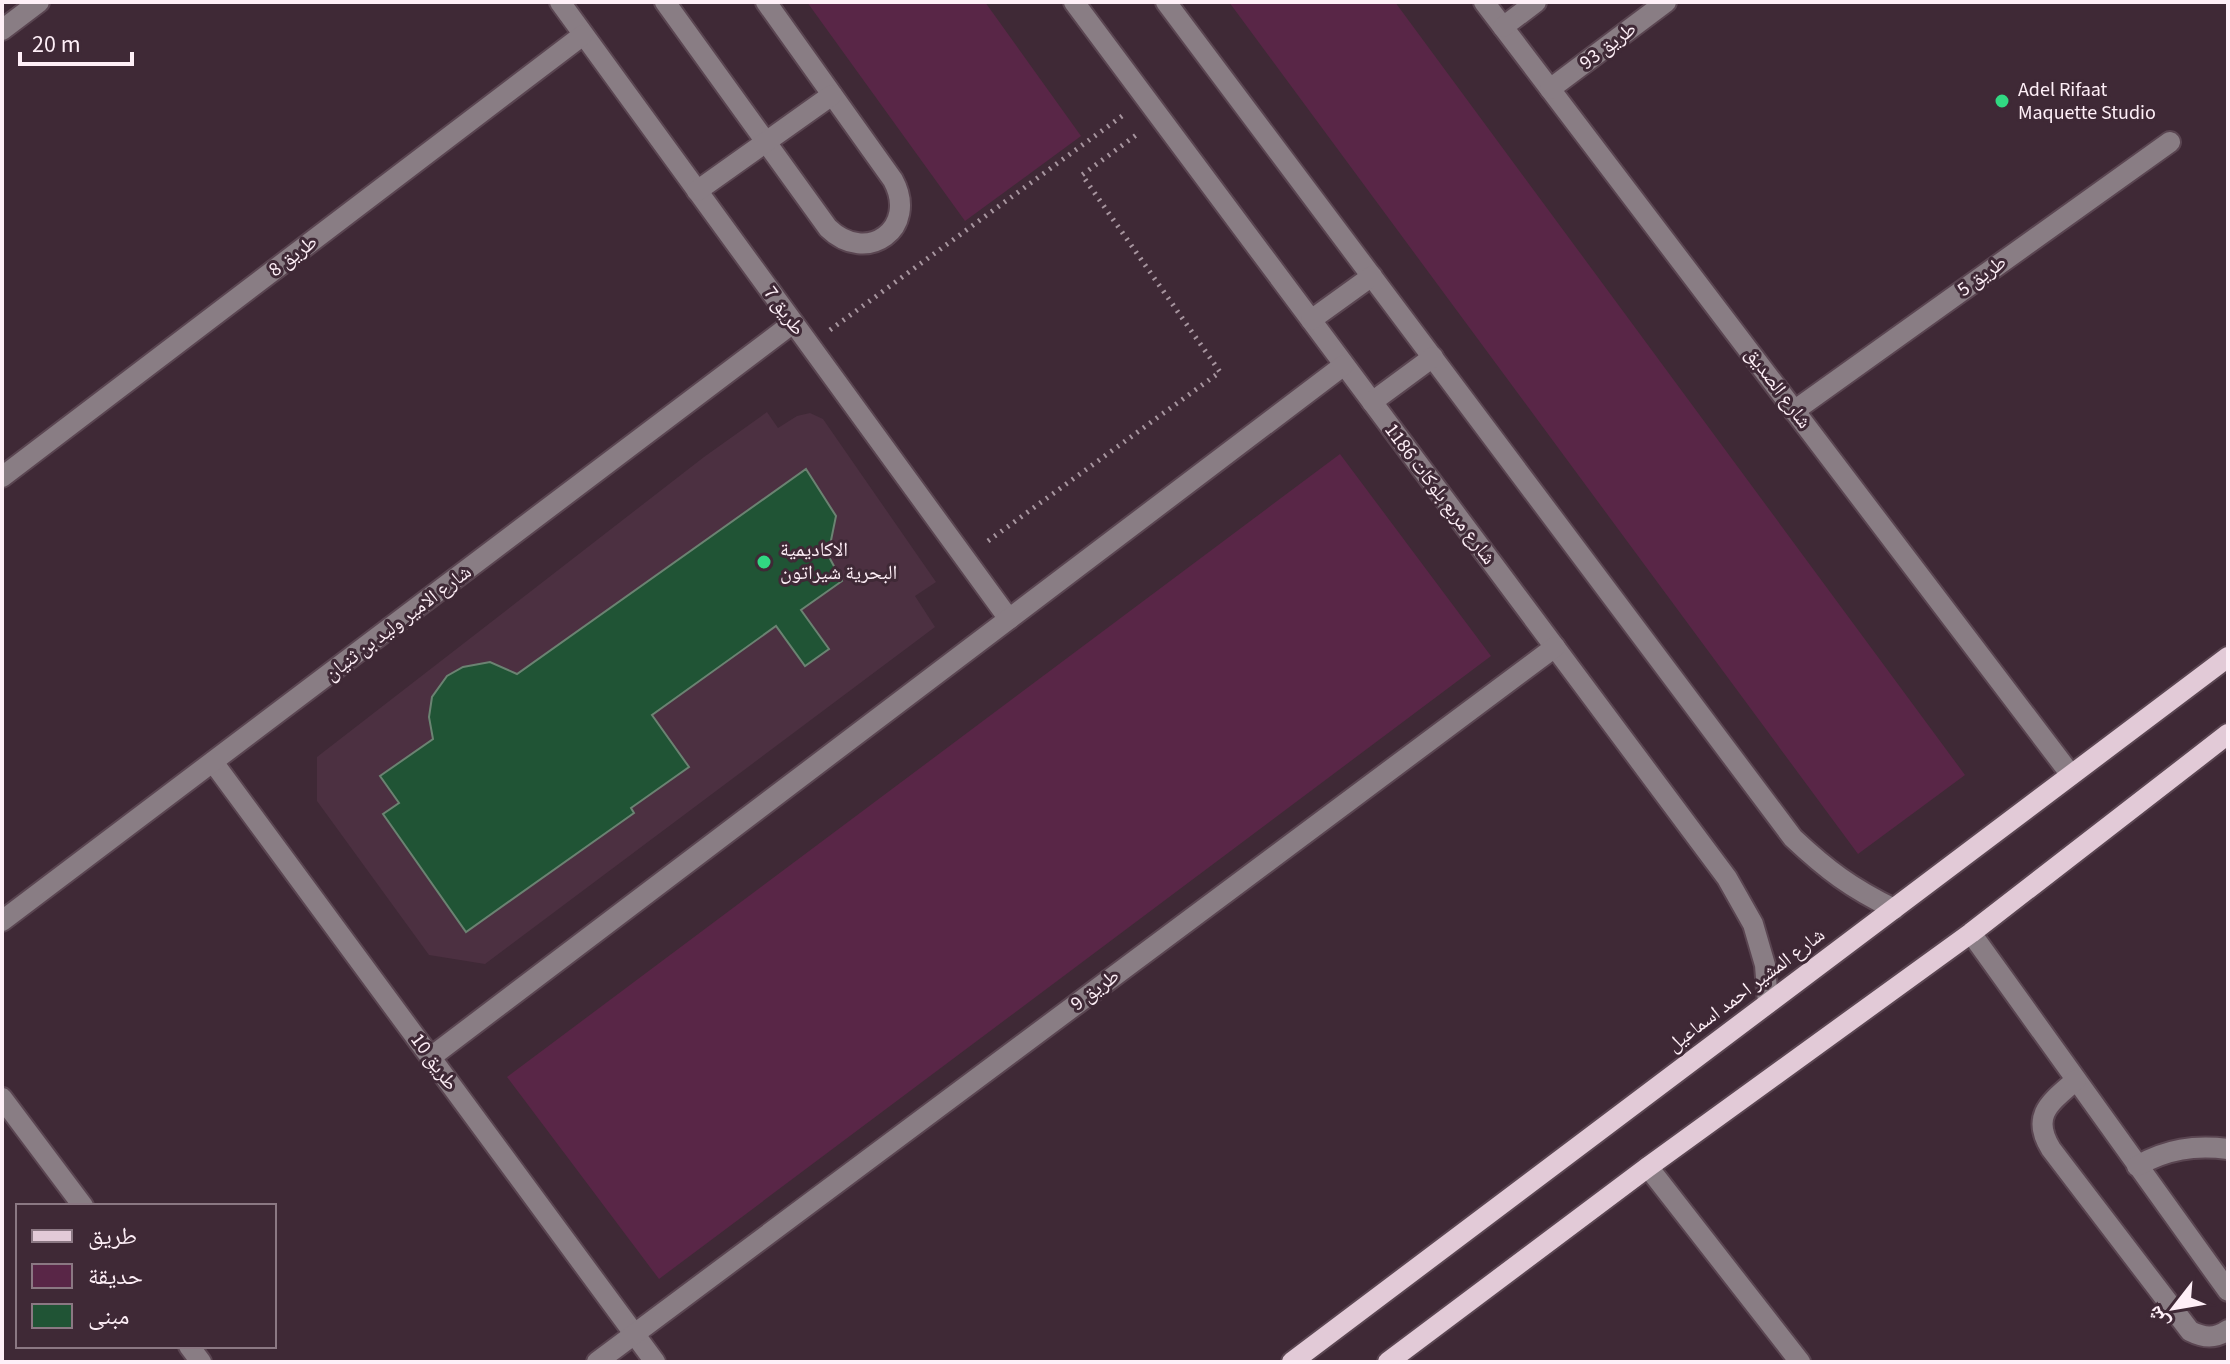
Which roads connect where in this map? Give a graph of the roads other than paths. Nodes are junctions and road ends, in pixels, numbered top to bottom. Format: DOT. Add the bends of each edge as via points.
graph roads {
  1 [pos="39,2"];
  2 [pos="560,2"];
  3 [pos="665,2"];
  4 [pos="766,2"];
  5 [pos="1074,2"];
  6 [pos="1166,2"];
  7 [pos="1484,2"];
  8 [pos="1536,2"];
  9 [pos="1666,2"];
  10 [pos="1503,27"];
  11 [pos="2,30"];
  12 [pos="583,35"];
  13 [pos="1550,89"];
  14 [pos="832,95"];
  15 [pos="766,142"];
  16 [pos="2170,142"];
  17 [pos="697,191"];
  18 [pos="1372,276"];
  19 [pos="1311,320"];
  20 [pos="793,323"];
  21 [pos="1433,357"];
  22 [pos="1344,365"];
  23 [pos="1372,402"];
  24 [pos="1794,411"];
  25 [pos="2,477"];
  26 [pos="1009,619"];
  27 [pos="1555,647"];
  28 [pos="2228,657"];
  29 [pos="2228,734"];
  30 [pos="213,762"];
  31 [pos="2071,775"];
  32 [pos="1894,909"];
  33 [pos="2,921"];
  34 [pos="1971,933"];
  35 [pos="1768,1003"];
  36 [pos="431,1057"];
  37 [pos="2076,1080"];
  38 [pos="2,1098"];
  39 [pos="2228,1149"];
  40 [pos="2137,1166"];
  41 [pos="1648,1167"];
  42 [pos="82,1204"];
  43 [pos="2228,1291"];
  44 [pos="2228,1330"];
  45 [pos="635,1334"];
  46 [pos="597,1362"];
  47 [pos="655,1362"];
  48 [pos="1292,1362"];
  49 [pos="1388,1362"];
  50 [pos="1800,1362"];
  1 -- 11 [label="street"];
  2 -- 12 [label="street, طريق 7"];
  3 -- 15 [label="street"];
  4 -- 14 [label="street"];
  5 -- 19 [label="street, شارع مربع بلوكات 1186"];
  6 -- 18 [label="street"];
  7 -- 10 [label="street, شارع الصديق"];
  8 -- 10 [label="street"];
  9 -- 13 [label="street, طريق 93"];
  10 -- 13 [label="street, شارع الصديق"];
  12 -- 17 [label="street, طريق 7"];
  12 -- 25 [label="street, طريق 8"];
  13 -- 24 [label="street, شارع الصديق"];
  14 -- 15 [label="street"];
  14 -- 15 [label="street" via="899,191 898,218 881,239 852,244 838,238"];
  15 -- 17 [label="street"];
  16 -- 24 [label="street, طريق 5"];
  17 -- 20 [label="street, طريق 7"];
  18 -- 19 [label="street"];
  18 -- 21 [label="street"];
  19 -- 22 [label="street, شارع مربع بلوكات 1186"];
  20 -- 26 [label="street, طريق 7"];
  20 -- 30 [label="street, شارع الامير وليد بن ثنيان"];
  21 -- 23 [label="street"];
  21 -- 32 [label="street" via="1793,838 1825,869"];
  22 -- 23 [label="street, شارع مربع بلوكات 1186"];
  22 -- 26 [label="street"];
  23 -- 27 [label="street, شارع مربع بلوكات 1186"];
  24 -- 31 [label="street, شارع الصديق"];
  26 -- 36 [label="street"];
  27 -- 35 [label="street, شارع مربع بلوكات 1186" via="1727,878 1753,924 1765,965"];
  27 -- 45 [label="street, طريق 9"];
  28 -- 31 [label="main road, شارع المشير احمد اسماعيل"];
  29 -- 34 [label="main road"];
  30 -- 33 [label="street, شارع الامير وليد بن ثنيان"];
  30 -- 36 [label="street, طريق 10"];
  31 -- 32 [label="main road, شارع المشير احمد اسماعيل"];
  32 -- 35 [label="main road, شارع المشير احمد اسماعيل"];
  34 -- 37 [label="street"];
  34 -- 41 [label="main road"];
  35 -- 48 [label="main road, شارع المشير احمد اسماعيل"];
  36 -- 45 [label="street, طريق 10"];
  37 -- 40 [label="street"];
  37 -- 44 [label="street" via="2044,1111 2041,1123 2051,1149 2190,1331 2213,1337"];
  38 -- 42 [label="street"];
  39 -- 40 [label="street" via="2172,1150"];
  40 -- 43 [label="street"];
  41 -- 49 [label="main road"];
  41 -- 50 [label="street"];
  45 -- 46 [label="street, طريق 9"];
  45 -- 47 [label="street, طريق 10"];
}
